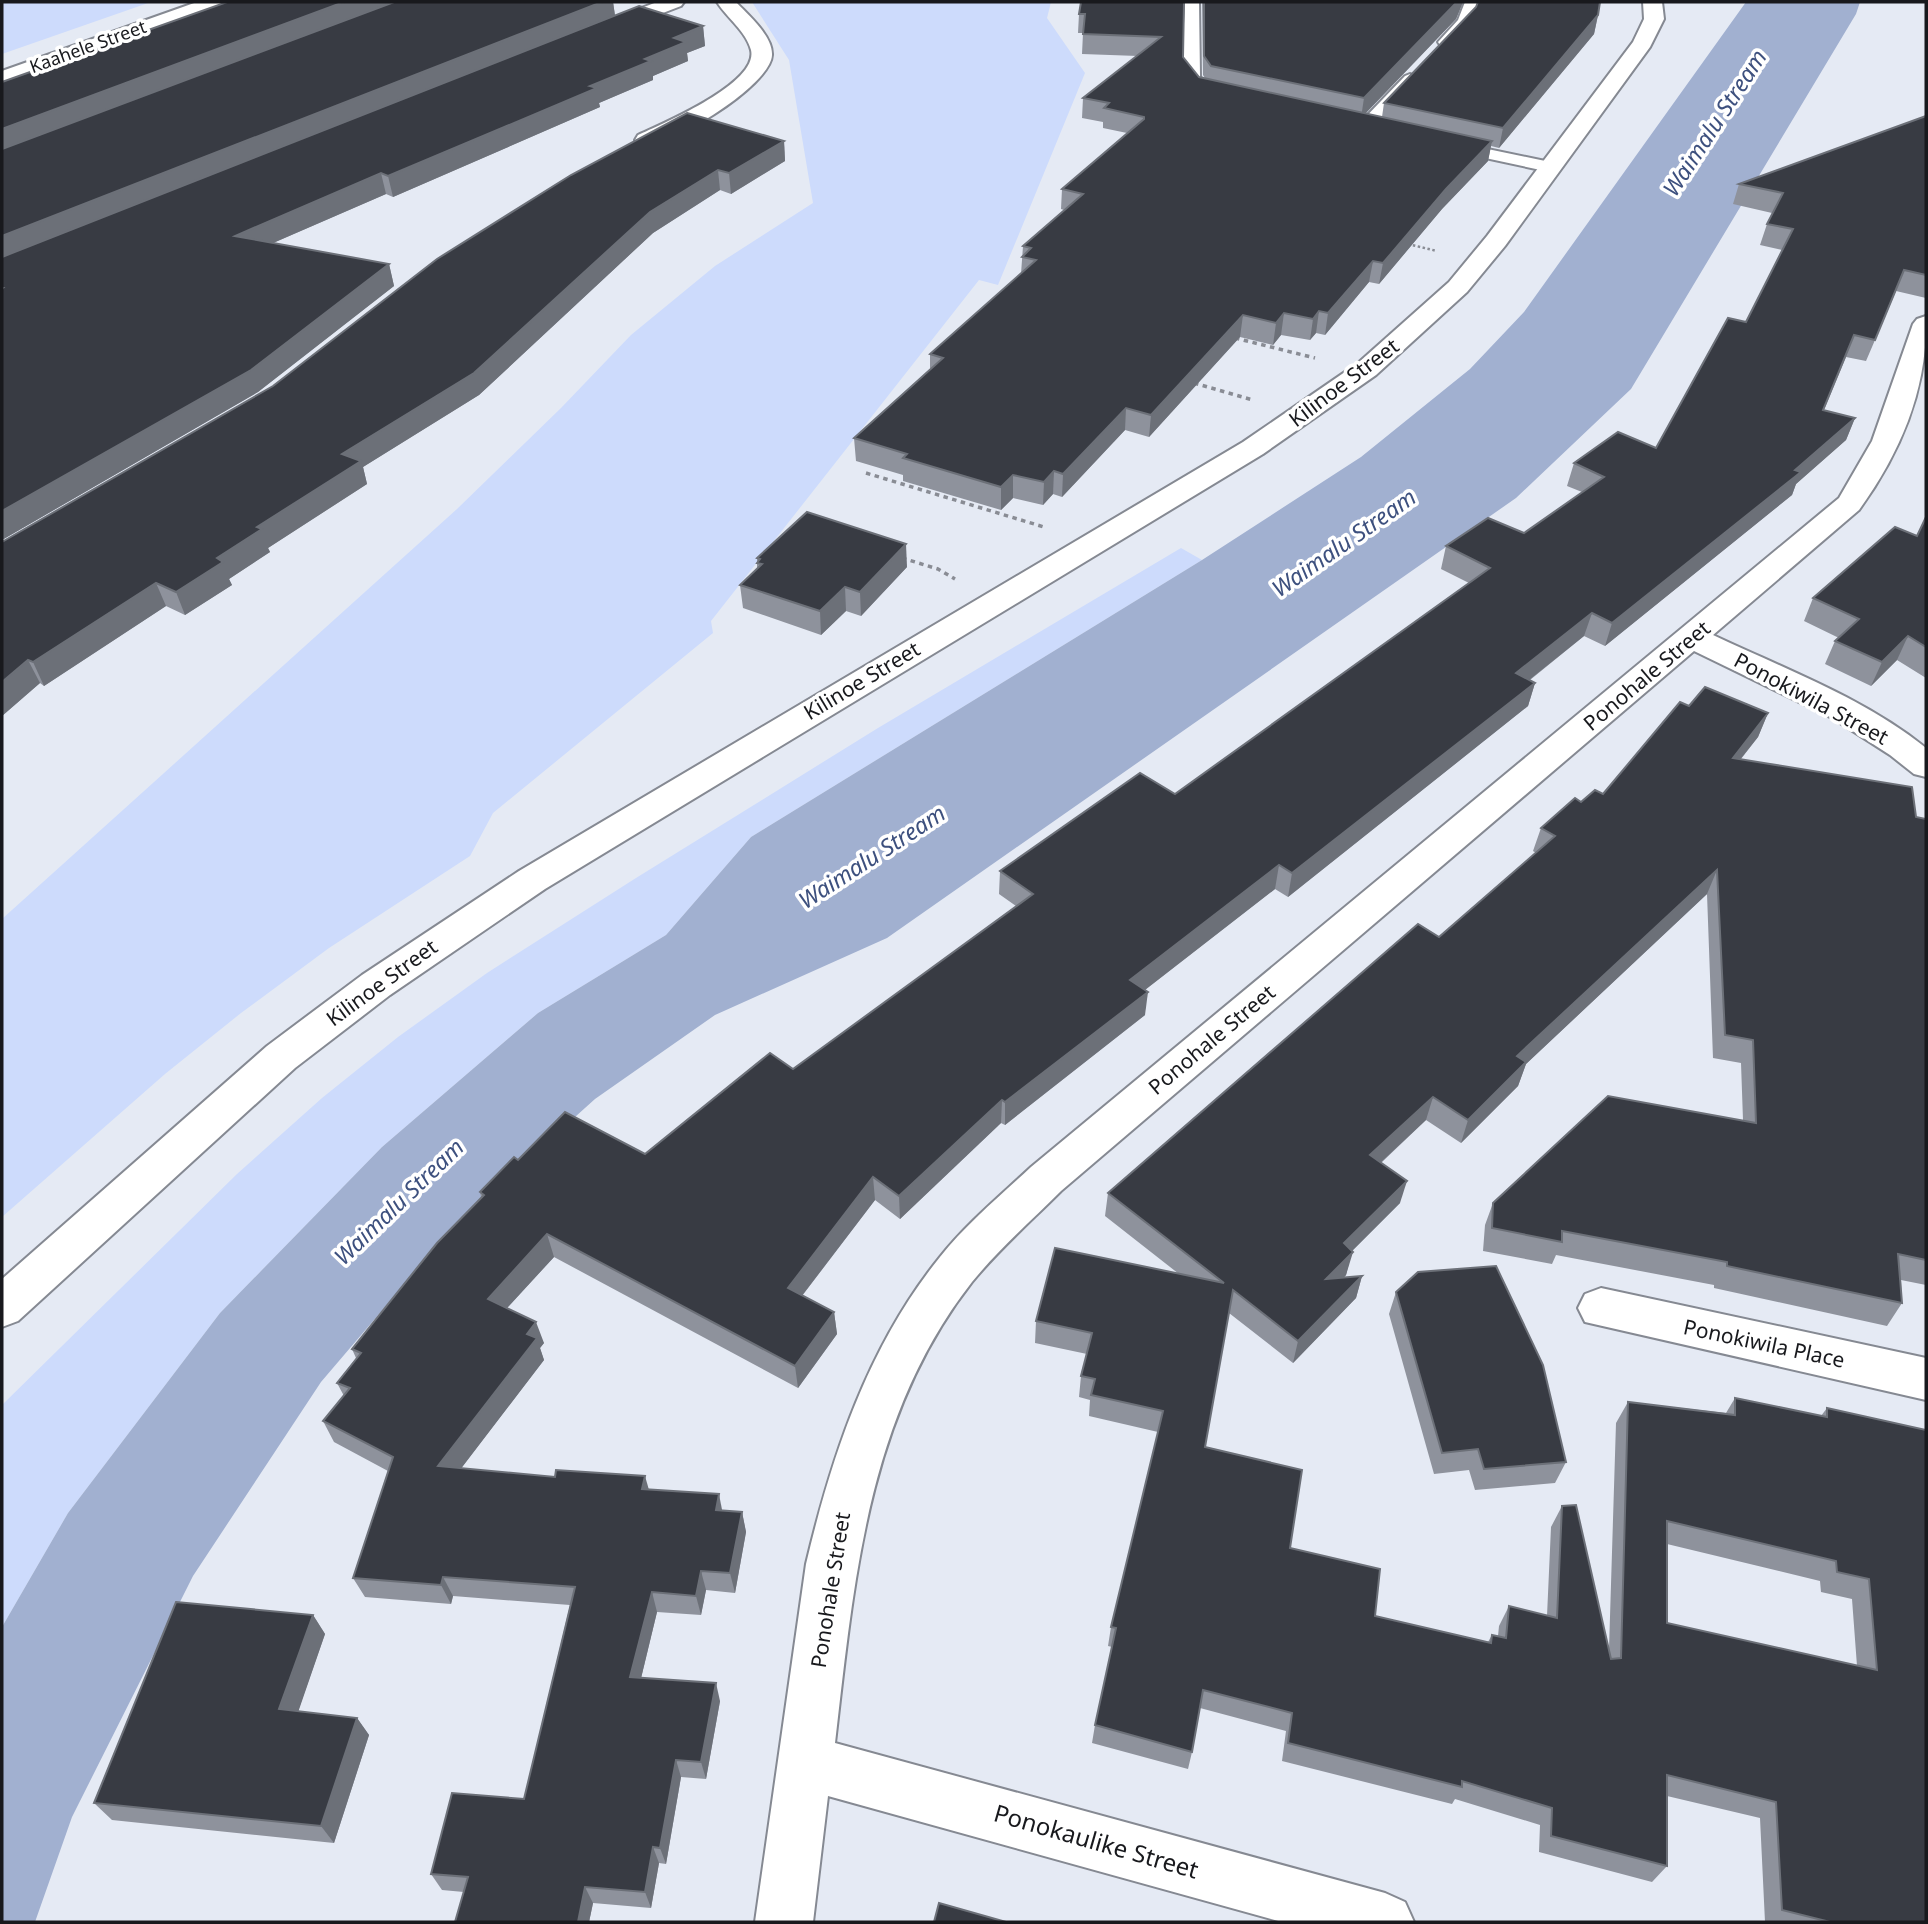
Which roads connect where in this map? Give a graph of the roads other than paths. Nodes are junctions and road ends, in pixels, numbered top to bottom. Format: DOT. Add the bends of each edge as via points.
graph roads {
  1 [pos="215,2"];
  2 [pos="674,2"];
  3 [pos="726,2"];
  4 [pos="1192,2"];
  5 [pos="1472,2"];
  6 [pos="1652,2"];
  7 [pos="579,39"];
  8 [pos="1437,50"];
  9 [pos="1419,70"];
  10 [pos="2,78"];
  11 [pos="1223,98"];
  12 [pos="1390,133"];
  13 [pos="1441,144"];
  14 [pos="625,152"];
  15 [pos="1550,167"];
  16 [pos="1926,324"];
  17 [pos="1692,638"];
  18 [pos="1926,766"];
  19 [pos="2,1307"];
  20 [pos="1601,1308"];
  21 [pos="1926,1379"];
  22 [pos="807,1763"];
  23 [pos="784,1922"];
  24 [pos="1385,1922"];
  1 -- 10 [label="street, Kaahele Street"];
  2 -- 7 [label="street"];
  3 -- 14 [label="street" via="759,46 760,67 732,93"];
  4 -- 11 [label="lane" via="1193,82"];
  5 -- 8 [label="lane" via="1465,21"];
  6 -- 15 [label="street, Kilinoe Street" via="1654,19 1647,37"];
  9 -- 12 [label="lane" via="1357,126"];
  13 -- 15 [label="lane"];
  15 -- 19 [label="street, Kilinoe Street" via="1458,287 1404,338 1329,397 1253,448 452,932 281,1057"];
  16 -- 17 [label="street, Ponohale Street" via="1866,483 1824,527"];
  17 -- 18 [label="street, Ponokiwila Street" via="1847,713"];
  17 -- 22 [label="street, Ponohale Street" via="1046,1179 956,1269 901,1355 858,1454 831,1564"];
  20 -- 21 [label="street, Ponokiwila Place"];
  22 -- 23 [label="street, Ponohale Street"];
  22 -- 24 [label="street, Ponokaulike Street"];
}
